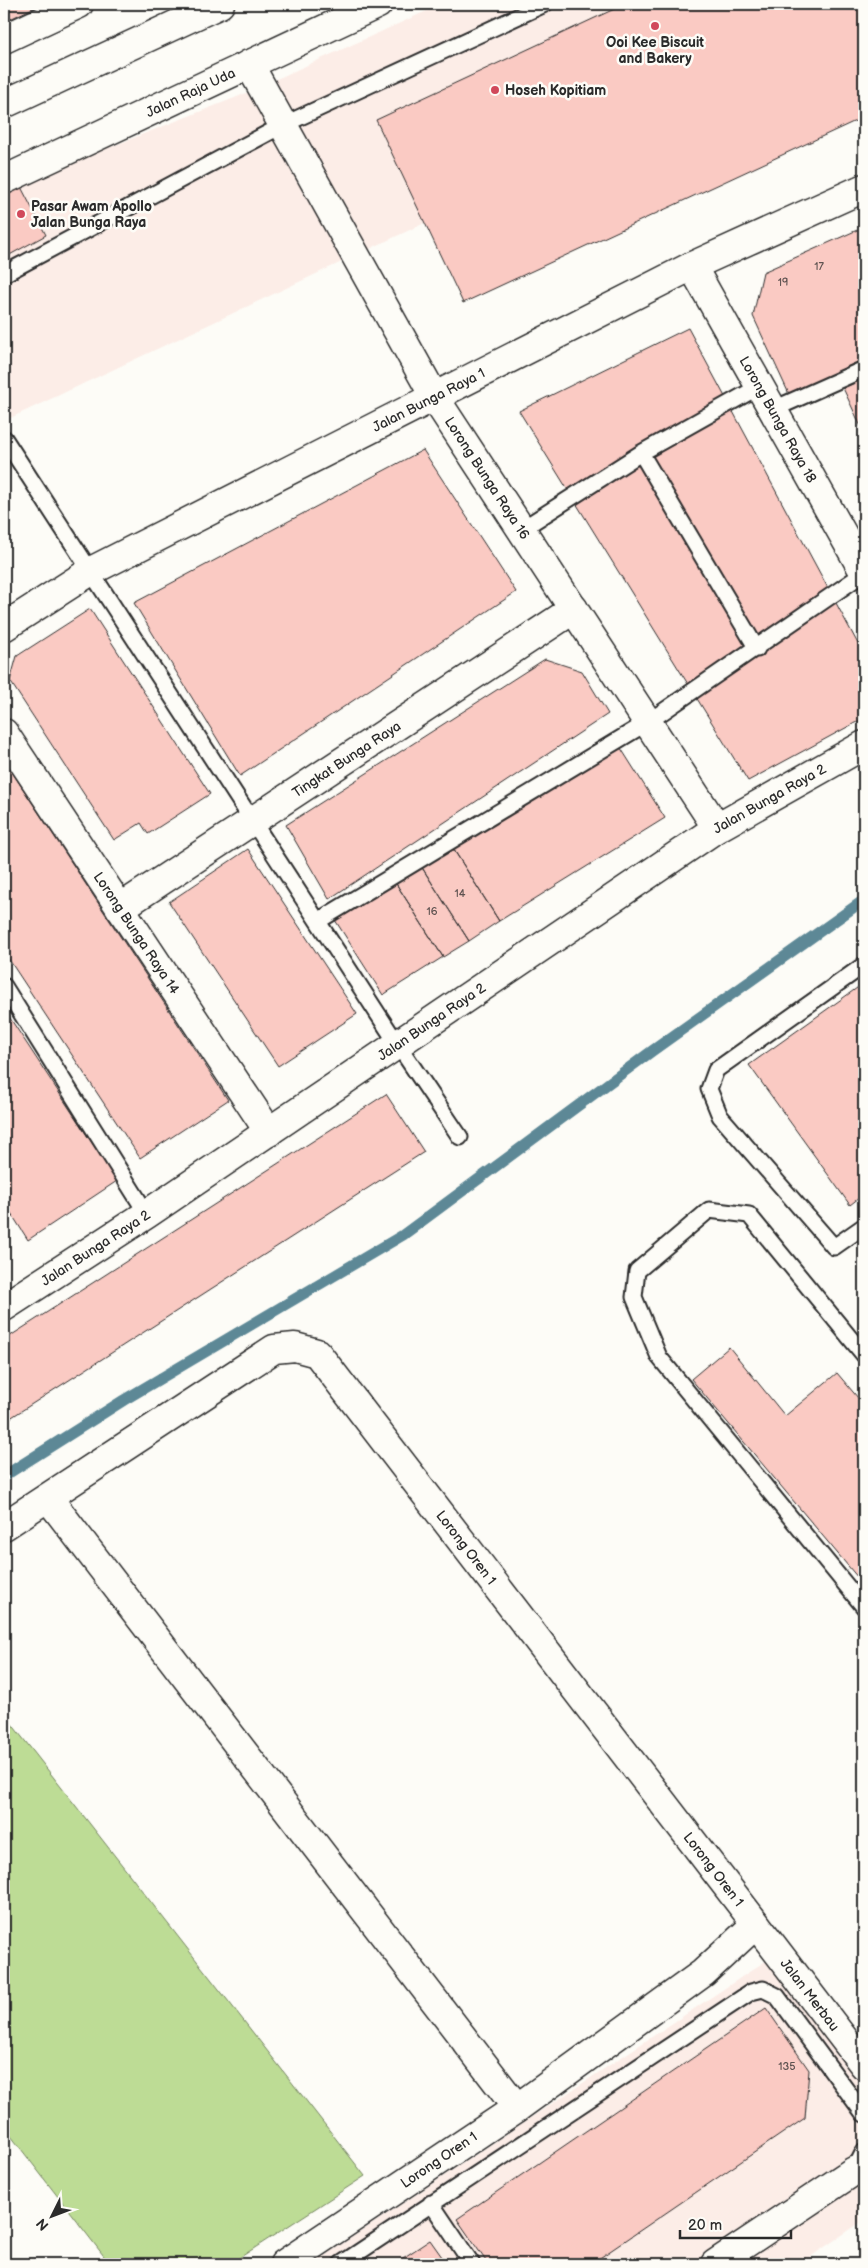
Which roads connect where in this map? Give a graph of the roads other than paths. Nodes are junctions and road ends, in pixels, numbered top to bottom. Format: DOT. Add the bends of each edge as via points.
graph roads {
  1 [pos="79,4"];
  2 [pos="220,4"];
  3 [pos="378,4"];
  4 [pos="545,4"];
  5 [pos="4,39"];
  6 [pos="249,64"];
  7 [pos="4,104"];
  8 [pos="283,125"];
  9 [pos="4,180"];
  10 [pos="864,188"];
  11 [pos="692,266"];
  12 [pos="4,274"];
  13 [pos="864,369"];
  14 [pos="760,386"];
  15 [pos="435,398"];
  16 [pos="774,409"];
  17 [pos="4,438"];
  18 [pos="641,452"];
  19 [pos="522,529"];
  20 [pos="91,571"];
  21 [pos="864,573"];
  22 [pos="574,609"];
  23 [pos="4,627"];
  24 [pos="757,649"];
  25 [pos="648,722"];
  26 [pos="4,733"];
  27 [pos="864,745"];
  28 [pos="253,821"];
  29 [pos="717,828"];
  30 [pos="120,908"];
  31 [pos="318,921"];
  32 [pos="864,965"];
  33 [pos="4,986"];
  34 [pos="398,1045"];
  35 [pos="269,1132"];
  36 [pos="460,1137"];
  37 [pos="147,1214"];
  38 [pos="864,1226"];
  39 [pos="5,1303"];
  40 [pos="864,1355"];
  41 [pos="49,1499"];
  42 [pos="4,1526"];
  43 [pos="864,1607"];
  44 [pos="756,1924"];
  45 [pos="864,2065"];
  46 [pos="516,2108"];
  47 [pos="864,2114"];
  48 [pos="861,2164"];
  49 [pos="431,2203"];
  50 [pos="284,2264"];
  51 [pos="342,2264"];
  52 [pos="472,2264"];
  53 [pos="715,2264"];
  1 -- 5 [label="street"];
  2 -- 7 [label="street"];
  3 -- 6 [label="street, Jalan Raja Uda"];
  4 -- 8 [label="lane"];
  6 -- 8 [label="street, Lorong Bunga Raya 16"];
  6 -- 9 [label="street, Jalan Raja Uda"];
  8 -- 12 [label="lane"];
  8 -- 15 [label="street, Lorong Bunga Raya 16"];
  10 -- 11 [label="street, Jalan Bunga Raya 1"];
  11 -- 14 [label="street, Lorong Bunga Raya 18"];
  11 -- 15 [label="street, Jalan Bunga Raya 1"];
  13 -- 16 [label="lane"];
  14 -- 16 [label="street, Lorong Bunga Raya 18"];
  14 -- 18 [label="lane"];
  15 -- 19 [label="street, Lorong Bunga Raya 16"];
  15 -- 20 [label="street, Jalan Bunga Raya 1"];
  16 -- 21 [label="street, Lorong Bunga Raya 18"];
  17 -- 20 [label="lane"];
  18 -- 19 [label="lane"];
  18 -- 24 [label="lane"];
  19 -- 22 [label="street, Lorong Bunga Raya 16"];
  20 -- 23 [label="street, Jalan Bunga Raya 1"];
  20 -- 28 [label="lane"];
  21 -- 24 [label="lane"];
  22 -- 25 [label="street, Lorong Bunga Raya 16"];
  22 -- 28 [label="street, Tingkat Bunga Raya"];
  24 -- 25 [label="lane"];
  25 -- 29 [label="street, Lorong Bunga Raya 16"];
  25 -- 31 [label="lane"];
  26 -- 30 [label="street, Lorong Bunga Raya 14"];
  27 -- 29 [label="street, Jalan Bunga Raya 2"];
  28 -- 30 [label="street, Tingkat Bunga Raya"];
  28 -- 31 [label="lane"];
  29 -- 34 [label="street, Jalan Bunga Raya 2"];
  30 -- 35 [label="street, Lorong Bunga Raya 14"];
  31 -- 34 [label="lane"];
  32 -- 38 [label="lane" via="716,1070 709,1089 720,1116 834,1247"];
  33 -- 37 [label="lane"];
  34 -- 35 [label="street, Jalan Bunga Raya 2"];
  34 -- 36 [label="lane"];
  35 -- 37 [label="street, Jalan Bunga Raya 2"];
  37 -- 39 [label="street, Jalan Bunga Raya 2"];
  40 -- 43 [label="lane" via="749,1215 709,1210 638,1271 634,1297 659,1357"];
  41 -- 42 [label="street"];
  41 -- 44 [label="street, Lorong Oren 1" via="274,1349 295,1347 317,1353"];
  41 -- 46 [label="street"];
  44 -- 45 [label="street, Jalan Merbau"];
  44 -- 46 [label="street, Lorong Oren 1" via="703,1973"];
  46 -- 50 [label="street, Lorong Oren 1"];
  47 -- 49 [label="lane" via="777,1996 763,1989 751,1992"];
  48 -- 53 [label="street"];
  49 -- 51 [label="lane"];
  49 -- 52 [label="lane"];
}
